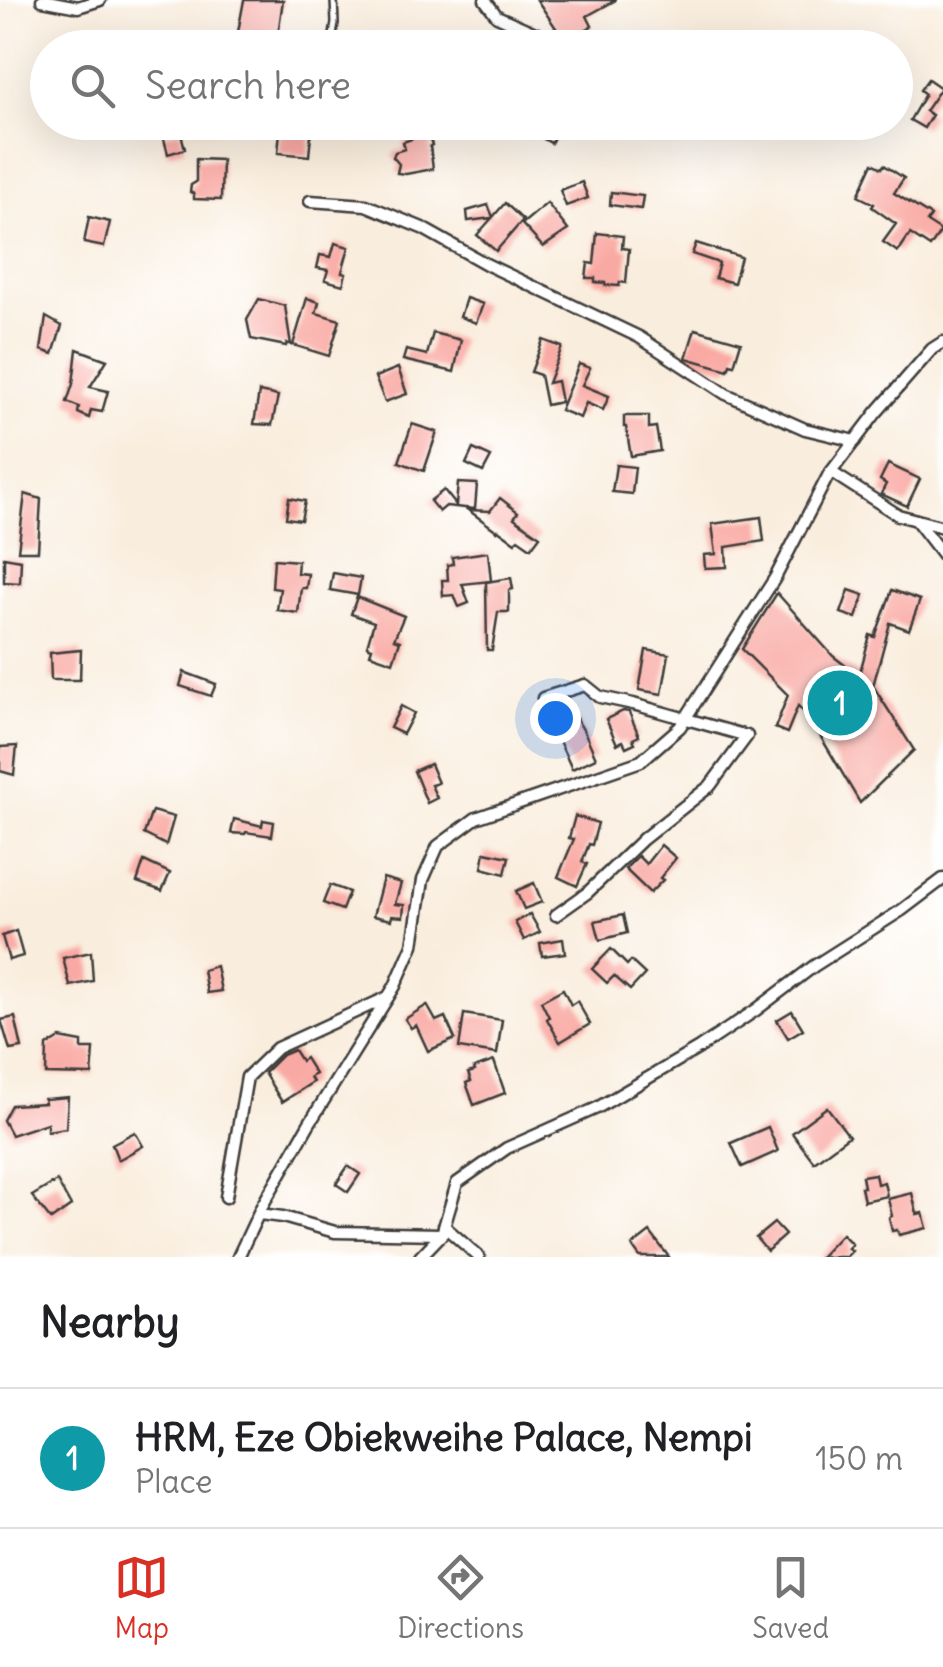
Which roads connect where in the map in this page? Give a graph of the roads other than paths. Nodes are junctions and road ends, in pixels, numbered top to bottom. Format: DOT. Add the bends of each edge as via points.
graph roads {
  1 [pos="42,0"];
  2 [pos="100,0"];
  3 [pos="334,0"];
  4 [pos="485,0"];
  5 [pos="334,30"];
  6 [pos="528,30"];
  7 [pos="310,201"];
  8 [pos="943,342"];
  9 [pos="855,440"];
  10 [pos="831,472"];
  11 [pos="916,519"];
  12 [pos="943,527"];
  13 [pos="943,555"];
  14 [pos="543,698"];
  15 [pos="685,719"];
  16 [pos="943,879"];
  17 [pos="556,915"];
  18 [pos="388,996"];
  19 [pos="226,1197"];
  20 [pos="259,1214"];
  21 [pos="443,1230"];
  22 [pos="238,1257"];
  23 [pos="420,1257"];
  24 [pos="479,1257"];
  1 -- 2 [label="street" via="78,7"];
  3 -- 5 [label="lane"];
  4 -- 6 [label="street" via="497,16"];
  7 -- 9 [label="street" via="366,205 422,228 639,337 726,394 805,428"];
  8 -- 9 [label="street"];
  9 -- 10 [label="street"];
  10 -- 11 [label="street"];
  10 -- 15 [label="street"];
  11 -- 12 [label="street"];
  11 -- 13 [label="street"];
  14 -- 15 [label="street" via="585,685 600,697"];
  15 -- 17 [label="street" via="748,736 710,786"];
  15 -- 18 [label="street" via="641,761 476,818 438,846 422,880 413,945"];
  16 -- 21 [label="street" via="698,1048 596,1108 507,1148 457,1183"];
  18 -- 19 [label="street" via="278,1048 247,1077"];
  18 -- 20 [label="street"];
  20 -- 21 [label="street" via="335,1232"];
  20 -- 22 [label="street"];
  21 -- 23 [label="street"];
  21 -- 24 [label="street"];
}
